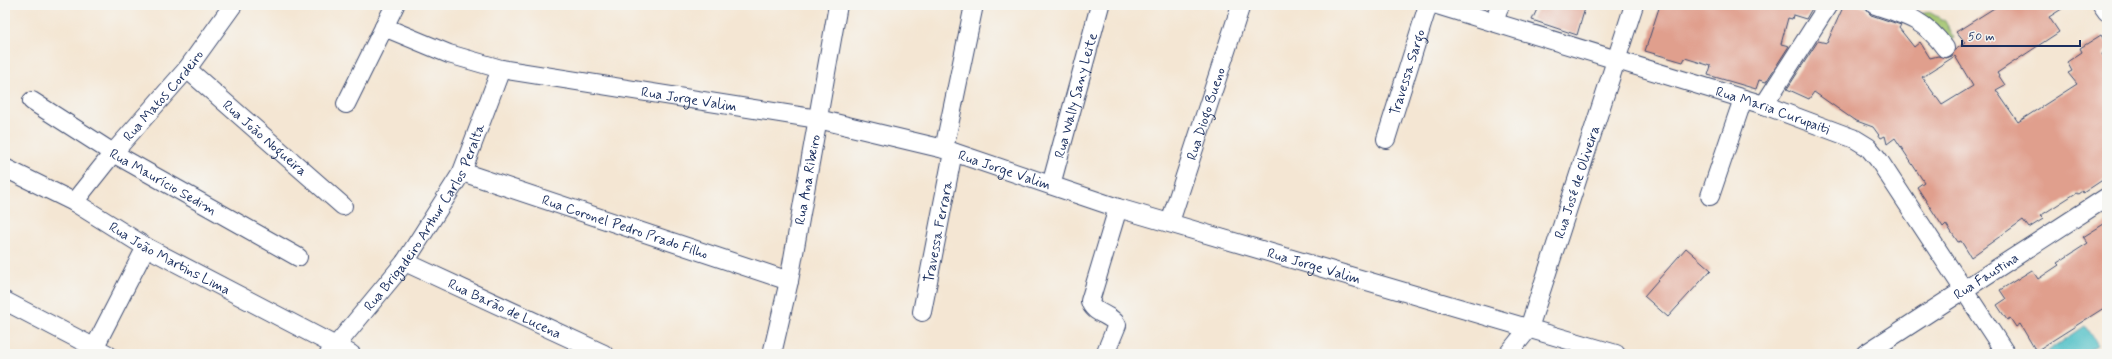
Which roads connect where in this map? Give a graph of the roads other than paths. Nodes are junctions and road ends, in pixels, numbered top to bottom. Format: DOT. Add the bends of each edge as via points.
graph roads {
  1 [pos="233,5"];
  2 [pos="395,5"];
  3 [pos="838,5"];
  4 [pos="974,5"];
  5 [pos="1100,5"];
  6 [pos="1241,5"];
  7 [pos="1428,5"];
  8 [pos="1437,5"];
  9 [pos="1500,5"];
  10 [pos="1634,5"];
  11 [pos="1828,5"];
  12 [pos="1875,5"];
  13 [pos="2102,5"];
  14 [pos="2107,12"];
  15 [pos="1494,22"];
  16 [pos="384,27"];
  17 [pos="1945,48"];
  18 [pos="1617,60"];
  19 [pos="501,68"];
  20 [pos="188,69"];
  21 [pos="1743,99"];
  22 [pos="32,100"];
  23 [pos="346,104"];
  24 [pos="1764,105"];
  25 [pos="818,119"];
  26 [pos="1386,139"];
  27 [pos="948,150"];
  28 [pos="113,153"];
  29 [pos="5,168"];
  30 [pos="462,172"];
  31 [pos="1051,185"];
  32 [pos="1710,196"];
  33 [pos="2107,197"];
  34 [pos="74,202"];
  35 [pos="343,206"];
  36 [pos="1118,208"];
  37 [pos="1170,222"];
  38 [pos="146,247"];
  39 [pos="298,257"];
  40 [pos="405,262"];
  41 [pos="789,281"];
  42 [pos="1964,290"];
  43 [pos="5,301"];
  44 [pos="922,312"];
  45 [pos="1529,328"];
  46 [pos="332,350"];
  47 [pos="98,352"];
  48 [pos="775,353"];
  49 [pos="351,354"];
  50 [pos="604,354"];
  51 [pos="1104,354"];
  52 [pos="1508,354"];
  53 [pos="1616,354"];
  54 [pos="1865,354"];
  55 [pos="2006,354"];
  1 -- 20 [label="street, Rua Matos Cordeiro"];
  2 -- 16 [label="street"];
  3 -- 25 [label="street, Rua Ana Ribeiro"];
  4 -- 27 [label="street, Travessa Ferrara"];
  5 -- 31 [label="street, Rua Wally Sany Leite"];
  6 -- 37 [label="street, Rua Diogo Bueno"];
  7 -- 26 [label="street, Travessa Sargo"];
  8 -- 15 [label="street, Rua Maria Curupaiti"];
  9 -- 15 [label="street"];
  10 -- 18 [label="street, Rua José de Oliveira"];
  11 -- 24 [label="street"];
  12 -- 17 [label="street" via="1923,23 1936,34"];
  13 -- 14 [label="street"];
  15 -- 18 [label="street, Rua Maria Curupaiti"];
  16 -- 19 [label="street, Rua Jorge Valim" via="449,54"];
  16 -- 23 [label="street"];
  18 -- 21 [label="street, Rua Maria Curupaiti"];
  18 -- 45 [label="street, Rua José de Oliveira"];
  19 -- 25 [label="street, Rua Jorge Valim"];
  19 -- 30 [label="street, Rua Brigadeiro Arthur Carlos Peralta"];
  20 -- 28 [label="street, Rua Matos Cordeiro"];
  20 -- 35 [label="street, Rua João Nogueira"];
  21 -- 24 [label="street, Rua Maria Curupaiti"];
  21 -- 32 [label="street"];
  22 -- 28 [label="street, Rua Maurício Sedim"];
  24 -- 42 [label="street, Rua Maria Curupaiti" via="1842,133 1868,147"];
  25 -- 27 [label="street, Rua Jorge Valim"];
  25 -- 41 [label="street, Rua Ana Ribeiro"];
  27 -- 31 [label="street, Rua Jorge Valim"];
  27 -- 44 [label="street, Travessa Ferrara"];
  28 -- 34 [label="street, Rua Matos Cordeiro"];
  28 -- 39 [label="street, Rua Maurício Sedim"];
  29 -- 34 [label="street, Rua João Martins Lima"];
  30 -- 40 [label="street, Rua Brigadeiro Arthur Carlos Peralta"];
  30 -- 41 [label="street, Rua Coronel Pedro Prado Filho"];
  31 -- 36 [label="street, Rua Jorge Valim"];
  33 -- 42 [label="street, Rua Faustina"];
  34 -- 38 [label="street, Rua João Martins Lima"];
  36 -- 37 [label="street, Rua Jorge Valim"];
  36 -- 51 [label="street" via="1090,301 1092,306 1117,325"];
  37 -- 45 [label="street, Rua Jorge Valim"];
  38 -- 46 [label="street, Rua João Martins Lima"];
  38 -- 47 [label="street"];
  40 -- 46 [label="street, Rua Brigadeiro Arthur Carlos Peralta"];
  40 -- 50 [label="street, Rua Barão de Lucena"];
  41 -- 48 [label="street, Rua Ana Ribeiro"];
  42 -- 54 [label="street, Rua Faustina"];
  42 -- 55 [label="street, Rua Maria Curupaiti"];
  43 -- 47 [label="street"];
  45 -- 52 [label="street, Rua José de Oliveira"];
  45 -- 53 [label="street, Rua Jorge Valim"];
  46 -- 49 [label="street, Rua João Martins Lima"];
}
